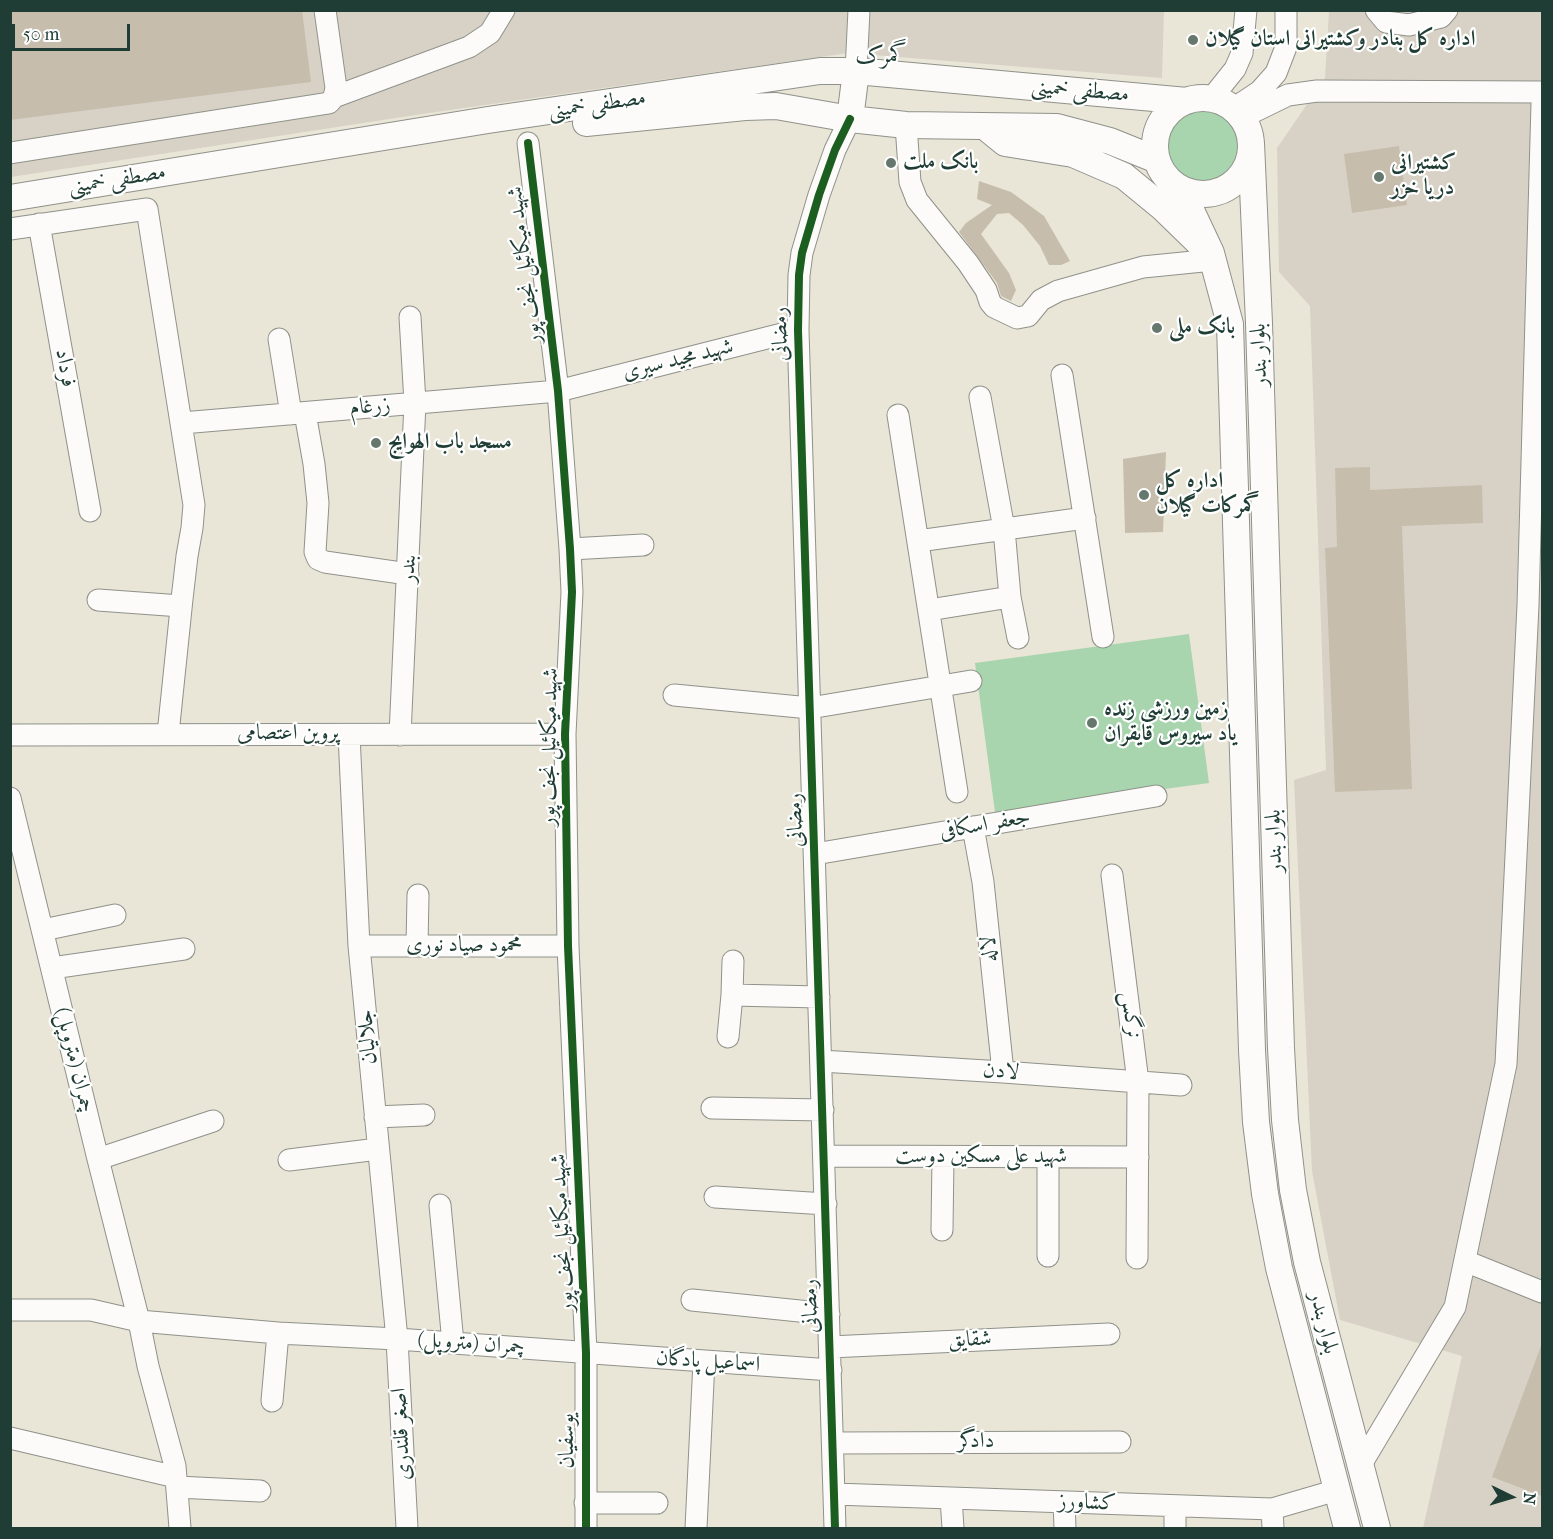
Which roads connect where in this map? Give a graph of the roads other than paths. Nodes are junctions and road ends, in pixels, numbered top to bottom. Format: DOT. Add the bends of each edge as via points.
graph roads {
  1 [pos="325,10"];
  2 [pos="504,10"];
  3 [pos="859,10"];
  4 [pos="1246,10"];
  5 [pos="1286,10"];
  6 [pos="1376,10"];
  7 [pos="1447,10"];
  8 [pos="856,71"];
  9 [pos="1542,92"];
  10 [pos="334,97"];
  11 [pos="1542,103"];
  12 [pos="1218,107"];
  13 [pos="850,119"];
  14 [pos="906,125"];
  15 [pos="984,126"];
  16 [pos="528,142"];
  17 [pos="1251,143"];
  18 [pos="10,153"];
  19 [pos="1157,160"];
  20 [pos="1181,189"];
  21 [pos="10,198"];
  22 [pos="10,209"];
  23 [pos="39,225"];
  24 [pos="10,229"];
  25 [pos="1212,256"];
  26 [pos="410,317"];
  27 [pos="798,330"];
  28 [pos="279,339"];
  29 [pos="1062,375"];
  30 [pos="558,391"];
  31 [pos="980,397"];
  32 [pos="415,404"];
  33 [pos="298,414"];
  34 [pos="898,415"];
  35 [pos="182,423"];
  36 [pos="90,511"];
  37 [pos="1085,518"];
  38 [pos="1004,529"];
  39 [pos="918,541"];
  40 [pos="643,545"];
  41 [pos="570,549"];
  42 [pos="408,574"];
  43 [pos="1010,597"];
  44 [pos="98,600"];
  45 [pos="1535,605"];
  46 [pos="181,606"];
  47 [pos="929,610"];
  48 [pos="1103,637"];
  49 [pos="1018,638"];
  50 [pos="972,681"];
  51 [pos="940,686"];
  52 [pos="674,695"];
  53 [pos="810,708"];
  54 [pos="168,734"];
  55 [pos="565,734"];
  56 [pos="10,735"];
  57 [pos="349,735"];
  58 [pos="400,735"];
  59 [pos="1272,753"];
  60 [pos="1244,754"];
  61 [pos="957,792"];
  62 [pos="1156,796"];
  63 [pos="10,798"];
  64 [pos="973,827"];
  65 [pos="815,854"];
  66 [pos="1112,874"];
  67 [pos="418,895"];
  68 [pos="115,915"];
  69 [pos="43,930"];
  70 [pos="359,946"];
  71 [pos="417,946"];
  72 [pos="568,946"];
  73 [pos="184,949"];
  74 [pos="733,961"];
  75 [pos="52,968"];
  76 [pos="732,995"];
  77 [pos="819,997"];
  78 [pos="728,1037"];
  79 [pos="821,1061"];
  80 [pos="1003,1072"];
  81 [pos="1138,1082"];
  82 [pos="1181,1085"];
  83 [pos="712,1108"];
  84 [pos="823,1110"];
  85 [pos="424,1115"];
  86 [pos="375,1117"];
  87 [pos="213,1120"];
  88 [pos="378,1149"];
  89 [pos="824,1156"];
  90 [pos="943,1157"];
  91 [pos="1048,1157"];
  92 [pos="1138,1157"];
  93 [pos="98,1159"];
  94 [pos="289,1160"];
  95 [pos="715,1197"];
  96 [pos="826,1204"];
  97 [pos="440,1205"];
  98 [pos="942,1230"];
  99 [pos="1047,1256"];
  100 [pos="1137,1258"];
  101 [pos="1465,1261"];
  102 [pos="1542,1292"];
  103 [pos="692,1300"];
  104 [pos="10,1310"];
  105 [pos="829,1314"];
  106 [pos="140,1321"];
  107 [pos="278,1333"];
  108 [pos="1109,1334"];
  109 [pos="397,1339"];
  110 [pos="453,1343"];
  111 [pos="830,1347"];
  112 [pos="586,1353"];
  113 [pos="704,1361"];
  114 [pos="831,1370"];
  115 [pos="272,1401"];
  116 [pos="10,1438"];
  117 [pos="1120,1442"];
  118 [pos="833,1443"];
  119 [pos="1360,1466"];
  120 [pos="177,1482"];
  121 [pos="1337,1490"];
  122 [pos="260,1491"];
  123 [pos="834,1494"];
  124 [pos="951,1498"];
  125 [pos="1065,1502"];
  126 [pos="585,1503"];
  127 [pos="657,1503"];
  128 [pos="1175,1506"];
  129 [pos="1273,1519"];
  130 [pos="180,1528"];
  131 [pos="407,1528"];
  132 [pos="586,1528"];
  133 [pos="696,1528"];
  134 [pos="835,1528"];
  135 [pos="953,1528"];
  136 [pos="1065,1528"];
  137 [pos="1176,1528"];
  138 [pos="1347,1528"];
  139 [pos="1377,1528"];
  1 -- 10 [label="street"];
  2 -- 10 [label="street" via="490,33 469,47"];
  3 -- 8 [label="street"];
  4 -- 12 [label="street" via="1242,53"];
  5 -- 12 [label="street" via="1286,47 1276,73 1260,91"];
  6 -- 7 [label="street" via="1386,22 1409,25 1441,17"];
  8 -- 12 [label="main road, مصطفی خمینی"];
  8 -- 13 [label="main road"];
  8 -- 21 [label="main road, مصطفی خمینی" via="820,71 488,120"];
  9 -- 12 [label="street" via="1317,91"];
  10 -- 18 [label="street" via="329,103"];
  11 -- 45 [label="street"];
  12 -- 17 [label="main road" via="1248,129"];
  12 -- 19 [label="main road" via="1172,110 1160,124"];
  13 -- 14 [label="main road, مصطفی خمینی"];
  13 -- 22 [label="main road, مصطفی خمینی" via="776,106 526,129"];
  13 -- 27 [label="street, رمضانی" via="835,150 802,253"];
  14 -- 15 [label="main road, مصطفی خمینی"];
  14 -- 25 [label="street" via="910,182 917,200 969,263 994,307 1017,318 1028,316 1041,300 1058,291 1143,267"];
  15 -- 19 [label="main road, مصطفی خمینی" via="1057,127 1110,141"];
  15 -- 25 [label="main road" via="1005,142 1073,154 1124,176"];
  16 -- 30 [label="street, شهید میکائیل نجف پور"];
  17 -- 20 [label="main road" via="1247,166 1230,186 1206,194"];
  17 -- 59 [label="main road, بلوار بندر"];
  19 -- 20 [label="main road" via="1170,182"];
  20 -- 25 [label="main road, بلوار بندر"];
  23 -- 24 [label="street"];
  23 -- 35 [label="street" via="147,209"];
  23 -- 36 [label="street, فرداد"];
  25 -- 60 [label="main road, بلوار بندر" via="1230,324"];
  26 -- 32 [label="street, بندر"];
  27 -- 30 [label="street, شهید مجید سیری"];
  27 -- 53 [label="street, رمضانی"];
  28 -- 33 [label="street"];
  29 -- 37 [label="street"];
  30 -- 32 [label="street, زرغام"];
  30 -- 41 [label="street, شهید میکائیل نجف پور"];
  31 -- 38 [label="street"];
  32 -- 33 [label="street, زرغام"];
  32 -- 42 [label="street, بندر"];
  33 -- 35 [label="street, زرغام"];
  33 -- 42 [label="street" via="315,474 318,559"];
  34 -- 39 [label="street"];
  35 -- 46 [label="street" via="194,505"];
  37 -- 38 [label="street"];
  37 -- 48 [label="street"];
  38 -- 39 [label="street"];
  38 -- 43 [label="street"];
  39 -- 47 [label="street"];
  40 -- 41 [label="street"];
  41 -- 55 [label="street, شهید میکائیل نجف پور" via="572,592"];
  42 -- 58 [label="street, بندر"];
  43 -- 47 [label="street"];
  43 -- 49 [label="street"];
  44 -- 46 [label="street"];
  45 -- 101 [label="street" via="1506,1064"];
  46 -- 54 [label="street"];
  47 -- 51 [label="street"];
  50 -- 51 [label="street"];
  51 -- 53 [label="street"];
  51 -- 61 [label="street"];
  52 -- 53 [label="street"];
  53 -- 65 [label="street, رمضانی"];
  54 -- 56 [label="street, پروین اعتصامی"];
  54 -- 57 [label="street, پروین اعتصامی"];
  55 -- 58 [label="street, پروین اعتصامی"];
  55 -- 72 [label="street, شهید میکائیل نجف پور"];
  57 -- 58 [label="street, پروین اعتصامی"];
  57 -- 70 [label="street, جلالیان"];
  59 -- 60 [label="main road"];
  59 -- 119 [label="main road, بلوار بندر" via="1281,1048 1293,1190 1307,1262"];
  60 -- 121 [label="main road, بلوار بندر" via="1252,1050 1265,1194 1279,1268"];
  62 -- 64 [label="street, جعفر اسکافی"];
  63 -- 69 [label="street, چمران (متروپل)"];
  64 -- 65 [label="street, جعفر اسکافی"];
  64 -- 80 [label="street, لاله" via="983,882"];
  65 -- 77 [label="street, رمضانی"];
  66 -- 81 [label="street, نرگس"];
  67 -- 71 [label="street"];
  68 -- 69 [label="street"];
  69 -- 75 [label="street, چمران (متروپل)"];
  70 -- 71 [label="street, محمود صیاد نوری"];
  70 -- 86 [label="street, جلالیان"];
  71 -- 72 [label="street, محمود صیاد نوری"];
  72 -- 112 [label="street, شهید میکائیل نجف پور"];
  73 -- 75 [label="street"];
  74 -- 76 [label="street"];
  75 -- 93 [label="street, چمران (متروپل)"];
  76 -- 77 [label="street"];
  76 -- 78 [label="street"];
  77 -- 79 [label="street, رمضانی"];
  79 -- 80 [label="street, لادن"];
  79 -- 84 [label="street, رمضانی"];
  80 -- 81 [label="street, لادن"];
  81 -- 82 [label="street, لادن"];
  81 -- 92 [label="street, نرگس"];
  83 -- 84 [label="street"];
  84 -- 89 [label="street, رمضانی"];
  85 -- 86 [label="street"];
  86 -- 88 [label="street, جلالیان"];
  87 -- 93 [label="street"];
  88 -- 94 [label="street"];
  88 -- 109 [label="street, جلالیان"];
  89 -- 90 [label="street, شهید علی مسکین دوست"];
  89 -- 96 [label="street, رمضانی"];
  90 -- 91 [label="street, شهید علی مسکین دوست"];
  90 -- 98 [label="street"];
  91 -- 92 [label="street, شهید علی مسکین دوست"];
  91 -- 99 [label="street"];
  92 -- 100 [label="street, نرگس"];
  93 -- 106 [label="street, چمران (متروپل)"];
  95 -- 96 [label="street"];
  96 -- 105 [label="street, رمضانی"];
  97 -- 110 [label="street"];
  101 -- 102 [label="street"];
  101 -- 119 [label="street" via="1455,1307"];
  103 -- 105 [label="street"];
  104 -- 106 [label="street" via="91,1310"];
  105 -- 111 [label="street, رمضانی"];
  106 -- 107 [label="street, چمران (متروپل)"];
  106 -- 120 [label="street, چمران (متروپل)"];
  107 -- 109 [label="street, چمران (متروپل)"];
  107 -- 115 [label="street"];
  108 -- 111 [label="street, شقایق"];
  109 -- 110 [label="street, چمران (متروپل)"];
  109 -- 131 [label="street, اصغر قلندری"];
  110 -- 112 [label="street, چمران (متروپل)"];
  111 -- 114 [label="street, رمضانی"];
  112 -- 113 [label="street, اسماعیل پادگان"];
  112 -- 126 [label="street, یوسفیان"];
  113 -- 114 [label="street, اسماعیل پادگان"];
  113 -- 133 [label="street"];
  114 -- 118 [label="street, رمضانی"];
  116 -- 120 [label="street"];
  117 -- 118 [label="street, دادگر"];
  118 -- 123 [label="street, رمضانی"];
  119 -- 139 [label="main road, بلوار بندر"];
  120 -- 122 [label="street"];
  120 -- 130 [label="street, چمران (متروپل)"];
  121 -- 129 [label="street, کشاورز"];
  121 -- 138 [label="main road, بلوار بندر"];
  123 -- 124 [label="street, کشاورز"];
  123 -- 134 [label="street, رمضانی"];
  124 -- 125 [label="street, کشاورز"];
  124 -- 135 [label="street"];
  125 -- 128 [label="street, کشاورز"];
  125 -- 136 [label="street"];
  126 -- 127 [label="street"];
  126 -- 132 [label="street, یوسفیان"];
  128 -- 129 [label="street, کشاورز"];
  128 -- 137 [label="street"];
}
